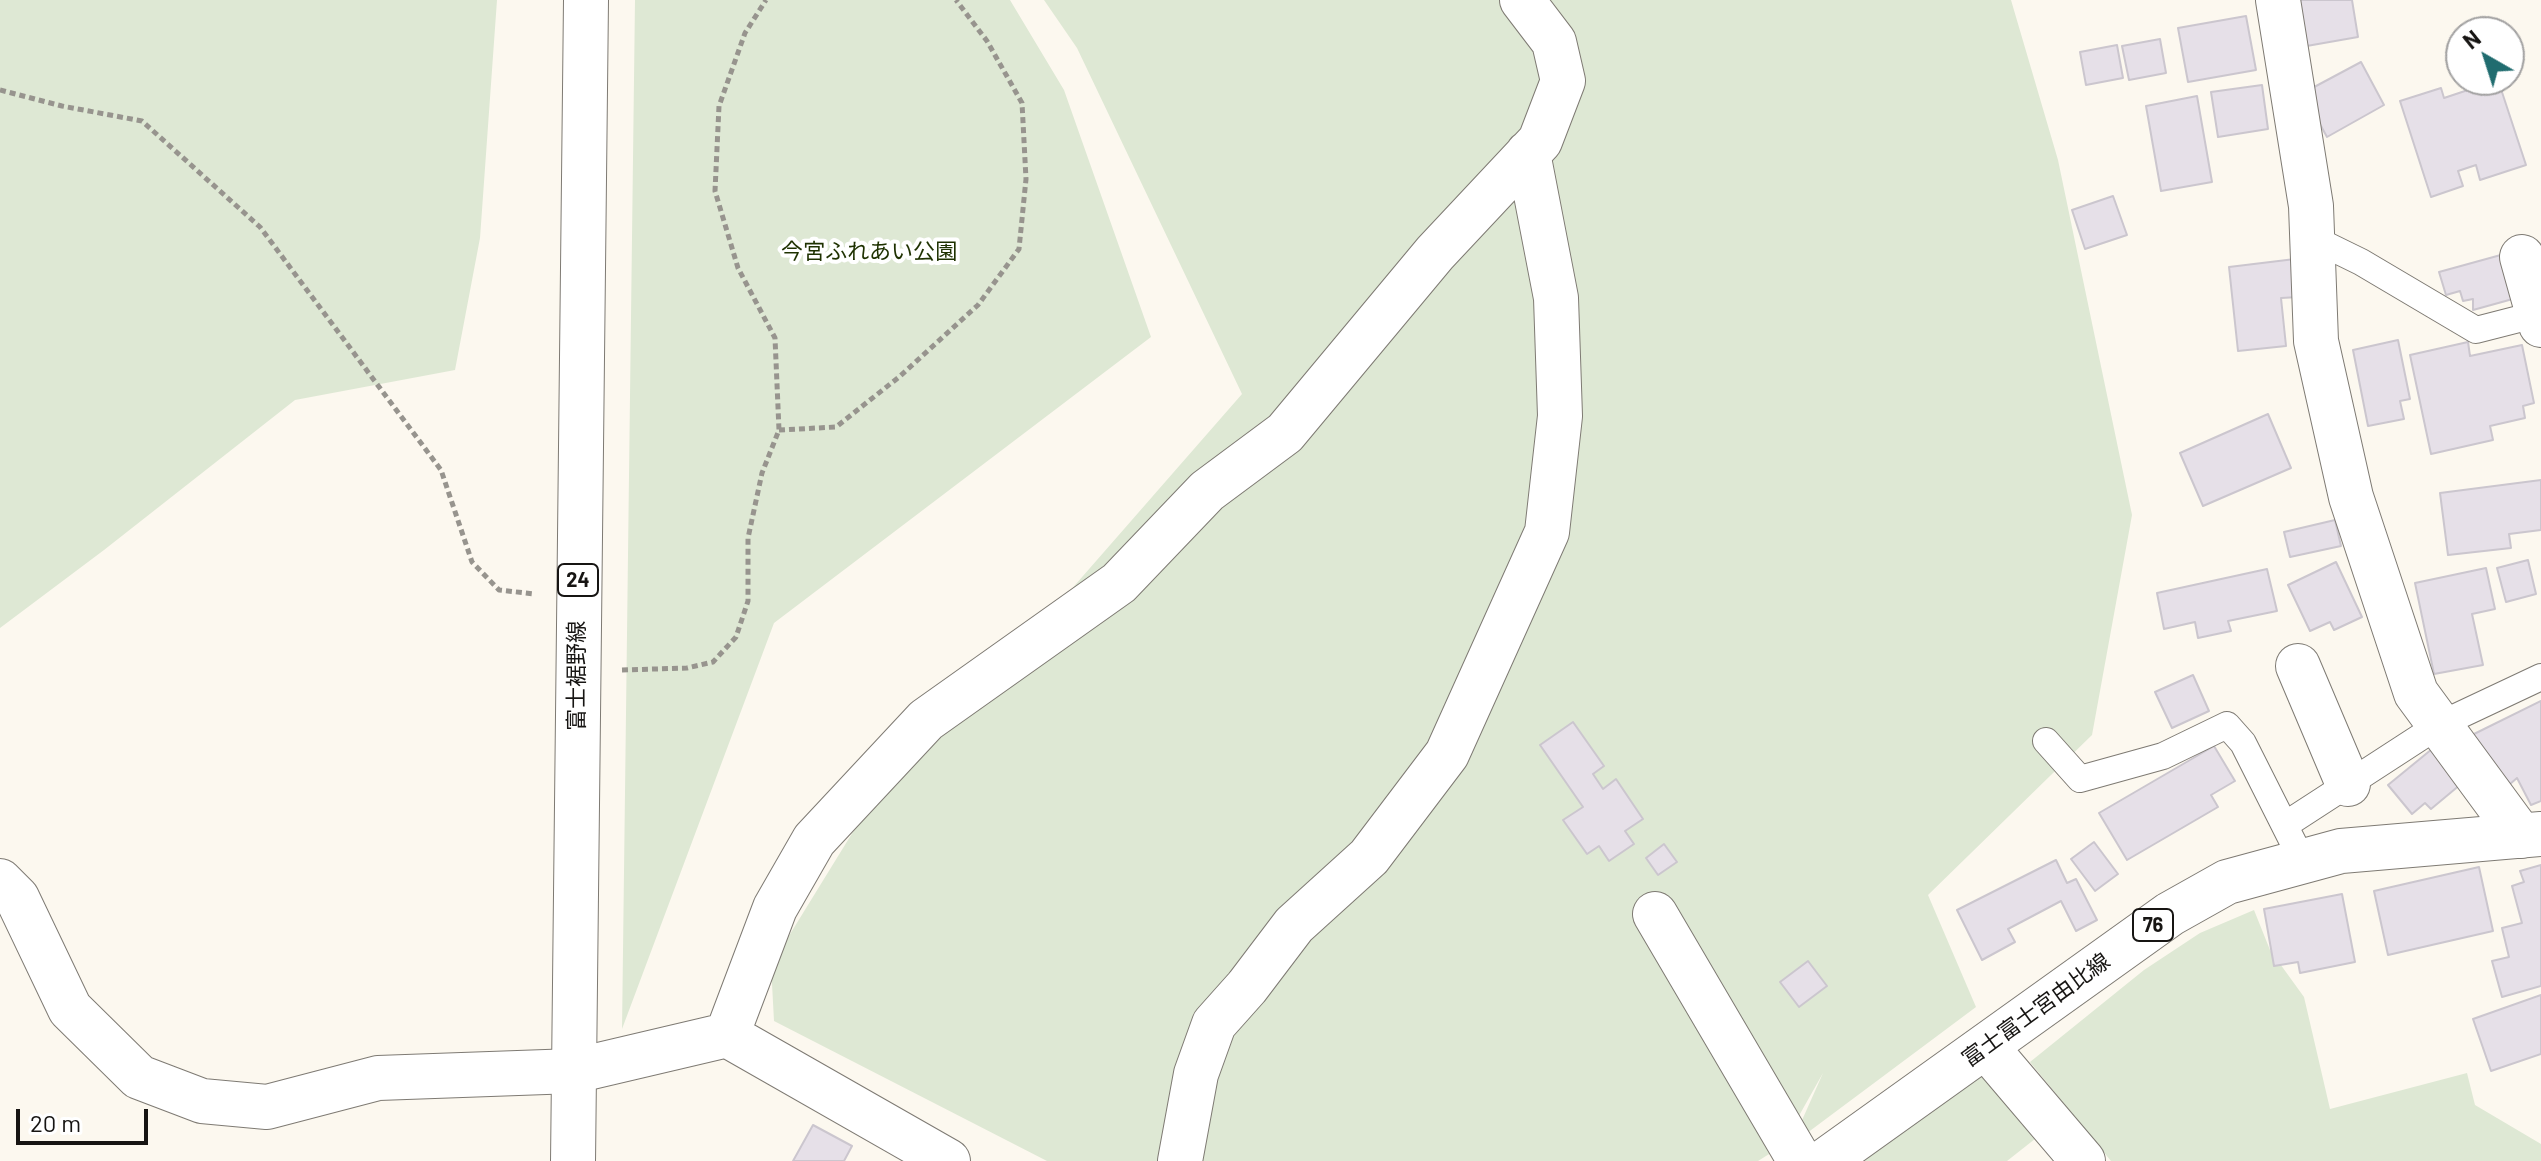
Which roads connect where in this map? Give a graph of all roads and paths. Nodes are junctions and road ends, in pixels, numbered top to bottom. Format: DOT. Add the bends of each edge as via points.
graph roads {
  1 [pos="586,0"];
  2 [pos="766,0"];
  3 [pos="956,0"];
  4 [pos="1522,0"];
  5 [pos="2278,0"];
  6 [pos="0,90"];
  7 [pos="1528,153"];
  8 [pos="2312,238"];
  9 [pos="2522,257"];
  10 [pos="2540,319"];
  11 [pos="779,430"];
  12 [pos="578,599"];
  13 [pos="2298,666"];
  14 [pos="577,670"];
  15 [pos="2541,677"];
  16 [pos="2439,725"];
  17 [pos="2046,741"];
  18 [pos="2348,784"];
  19 [pos="2531,835"];
  20 [pos="2294,843"];
  21 [pos="0,881"];
  22 [pos="1655,914"];
  23 [pos="727,1035"];
  24 [pos="1986,1047"];
  25 [pos="574,1071"];
  26 [pos="573,1161"];
  27 [pos="948,1161"];
  28 [pos="1180,1161"];
  29 [pos="1800,1161"];
  30 [pos="1825,1161"];
  31 [pos="2083,1161"];
  1 -- 12 [label="street, 富士裾野線 / 24"];
  2 -- 11 [label="path" via="745,33 719,106 715,191 738,268 775,338"];
  3 -- 11 [label="path" via="1022,103 1026,179 1019,249 978,305 836,427"];
  4 -- 7 [label="street" via="1554,42 1563,81 1540,141"];
  5 -- 8 [label="street"];
  6 -- 12 [label="path" via="142,121 260,227 441,470 472,562 499,590"];
  7 -- 23 [label="street" via="1435,253 1285,433 1207,491 1119,583 926,720 814,840 775,908"];
  7 -- 28 [label="street" via="1556,298 1560,416 1547,532 1447,754 1369,857 1294,925 1214,1024 1196,1074"];
  8 -- 10 [label="lane" via="2476,330"];
  8 -- 16 [label="street" via="2316,341 2351,497 2416,693"];
  9 -- 10 [label="street"];
  11 -- 14 [label="path" via="762,473 748,538 748,601 736,637 713,662 687,668"];
  12 -- 14 [label="street, 富士裾野線 / 24"];
  13 -- 18 [label="street"];
  14 -- 25 [label="street, 富士裾野線 / 24"];
  15 -- 16 [label="lane"];
  16 -- 18 [label="lane"];
  16 -- 19 [label="street"];
  17 -- 20 [label="lane" via="2080,779 2163,756 2227,725 2243,743"];
  18 -- 20 [label="lane"];
  19 -- 20 [label="street, 富士富士宮由比線 / 76" via="2341,851"];
  20 -- 24 [label="street, 富士富士宮由比線 / 76" via="2170,914"];
  21 -- 25 [label="street" via="17,898 70,1009 139,1077 202,1101 267,1107 378,1078"];
  22 -- 29 [label="street"];
  23 -- 25 [label="street"];
  23 -- 27 [label="street"];
  24 -- 30 [label="street, 富士富士宮由比線 / 76"];
  24 -- 31 [label="street"];
  25 -- 26 [label="street, 富士裾野線 / 24"];
}
